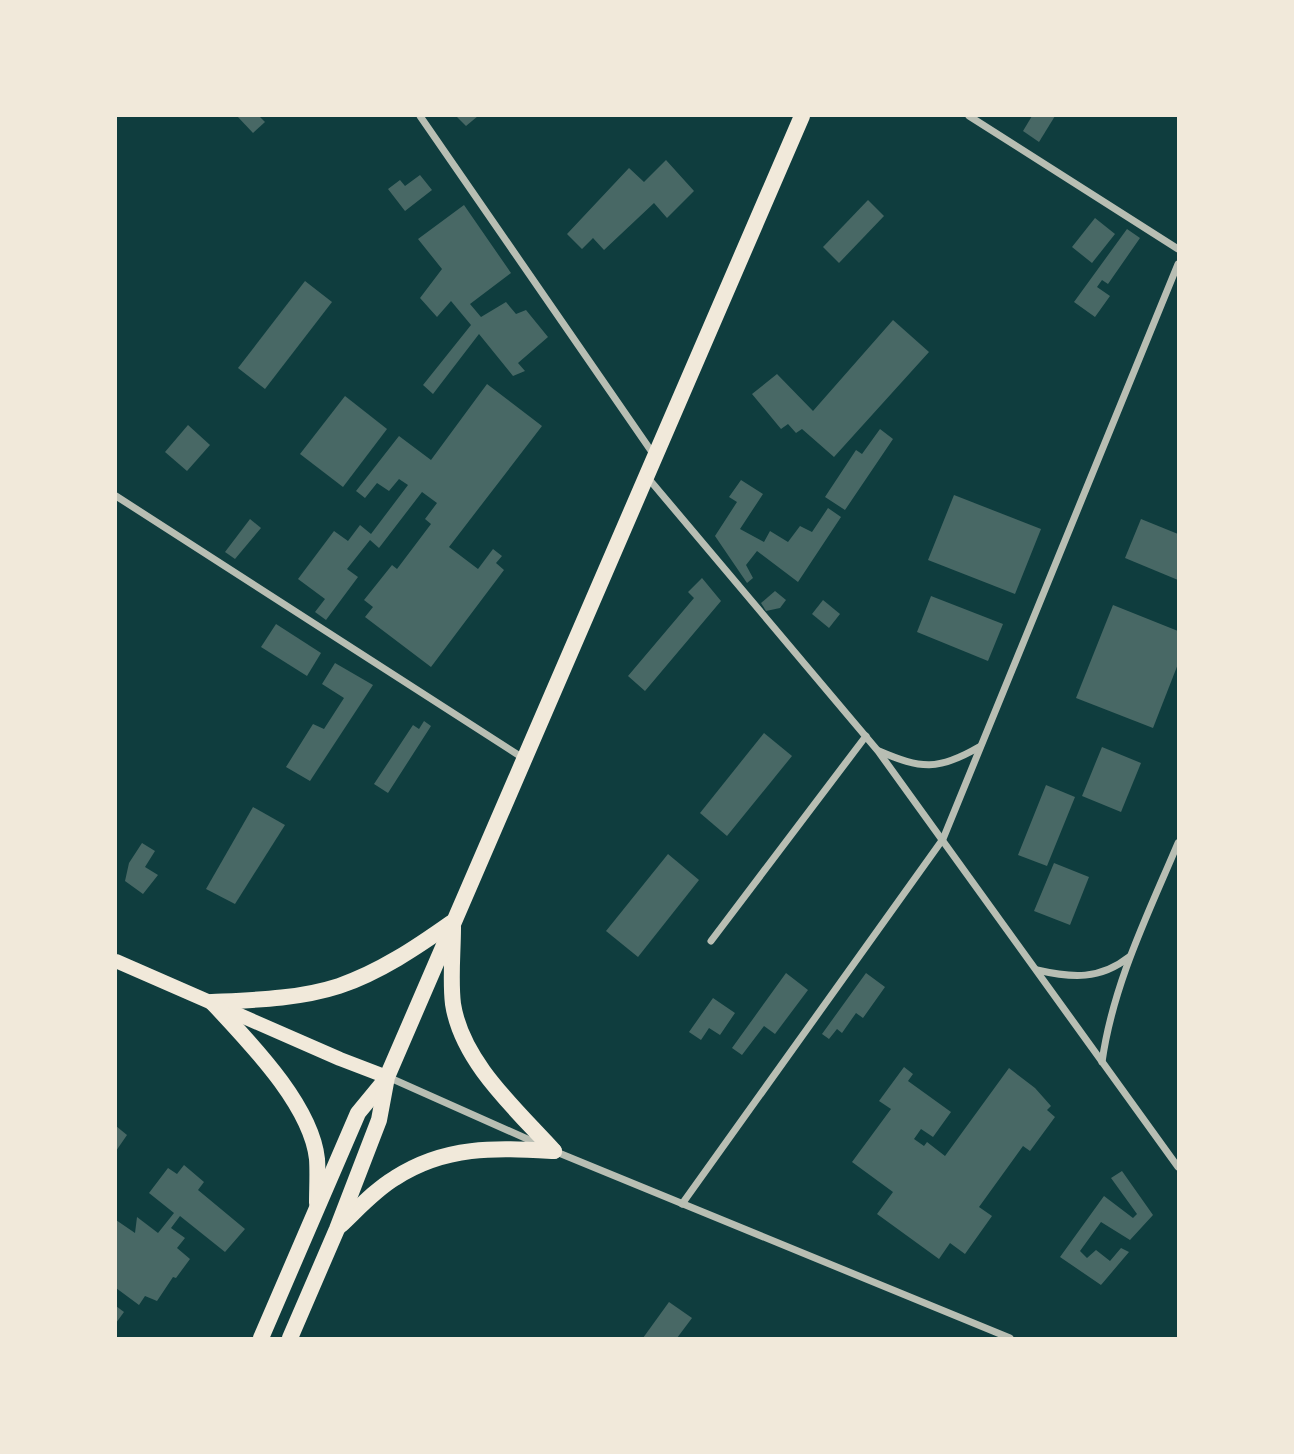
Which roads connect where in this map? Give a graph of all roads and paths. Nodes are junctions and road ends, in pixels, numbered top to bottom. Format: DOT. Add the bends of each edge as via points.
graph roads {
  1 [pos="420,116"];
  2 [pos="802,116"];
  3 [pos="969,116"];
  4 [pos="1178,249"];
  5 [pos="1178,264"];
  6 [pos="654,456"];
  7 [pos="646,475"];
  8 [pos="116,496"];
  9 [pos="866,736"];
  10 [pos="980,747"];
  11 [pos="878,751"];
  12 [pos="523,758"];
  13 [pos="943,839"];
  14 [pos="1178,843"];
  15 [pos="453,921"];
  16 [pos="711,941"];
  17 [pos="1130,957"];
  18 [pos="116,961"];
  19 [pos="1037,970"];
  20 [pos="212,1002"];
  21 [pos="1102,1062"];
  22 [pos="387,1077"];
  23 [pos="554,1151"];
  24 [pos="1178,1167"];
  25 [pos="682,1204"];
  26 [pos="317,1210"];
  27 [pos="337,1229"];
  28 [pos="261,1339"];
  29 [pos="290,1339"];
  30 [pos="1010,1339"];
  1 -- 6 [label="street"];
  2 -- 6 [label="main road"];
  3 -- 4 [label="street"];
  5 -- 10 [label="street"];
  6 -- 7 [label="main road"];
  7 -- 9 [label="street"];
  7 -- 12 [label="main road"];
  8 -- 12 [label="street"];
  9 -- 11 [label="street"];
  9 -- 16 [label="street"];
  10 -- 11 [label="street" via="938,765 920,766"];
  10 -- 13 [label="street"];
  11 -- 13 [label="street"];
  12 -- 15 [label="main road"];
  13 -- 19 [label="street"];
  13 -- 25 [label="street"];
  14 -- 17 [label="street"];
  15 -- 20 [label="main road" via="419,946 340,986 297,996"];
  15 -- 22 [label="main road"];
  15 -- 23 [label="main road" via="453,1002 460,1029 500,1091"];
  17 -- 19 [label="street" via="1118,967 1080,977"];
  17 -- 21 [label="street" via="1111,1011"];
  18 -- 20 [label="main road"];
  19 -- 21 [label="street"];
  20 -- 22 [label="main road"];
  20 -- 26 [label="main road" via="284,1085 304,1120 317,1157"];
  21 -- 24 [label="street"];
  22 -- 23 [label="street"];
  22 -- 26 [label="main road" via="358,1114"];
  22 -- 27 [label="main road" via="379,1120"];
  23 -- 25 [label="street"];
  23 -- 27 [label="main road" via="490,1148 421,1163 393,1178"];
  25 -- 30 [label="street"];
  26 -- 28 [label="main road"];
  27 -- 29 [label="main road"];
}
